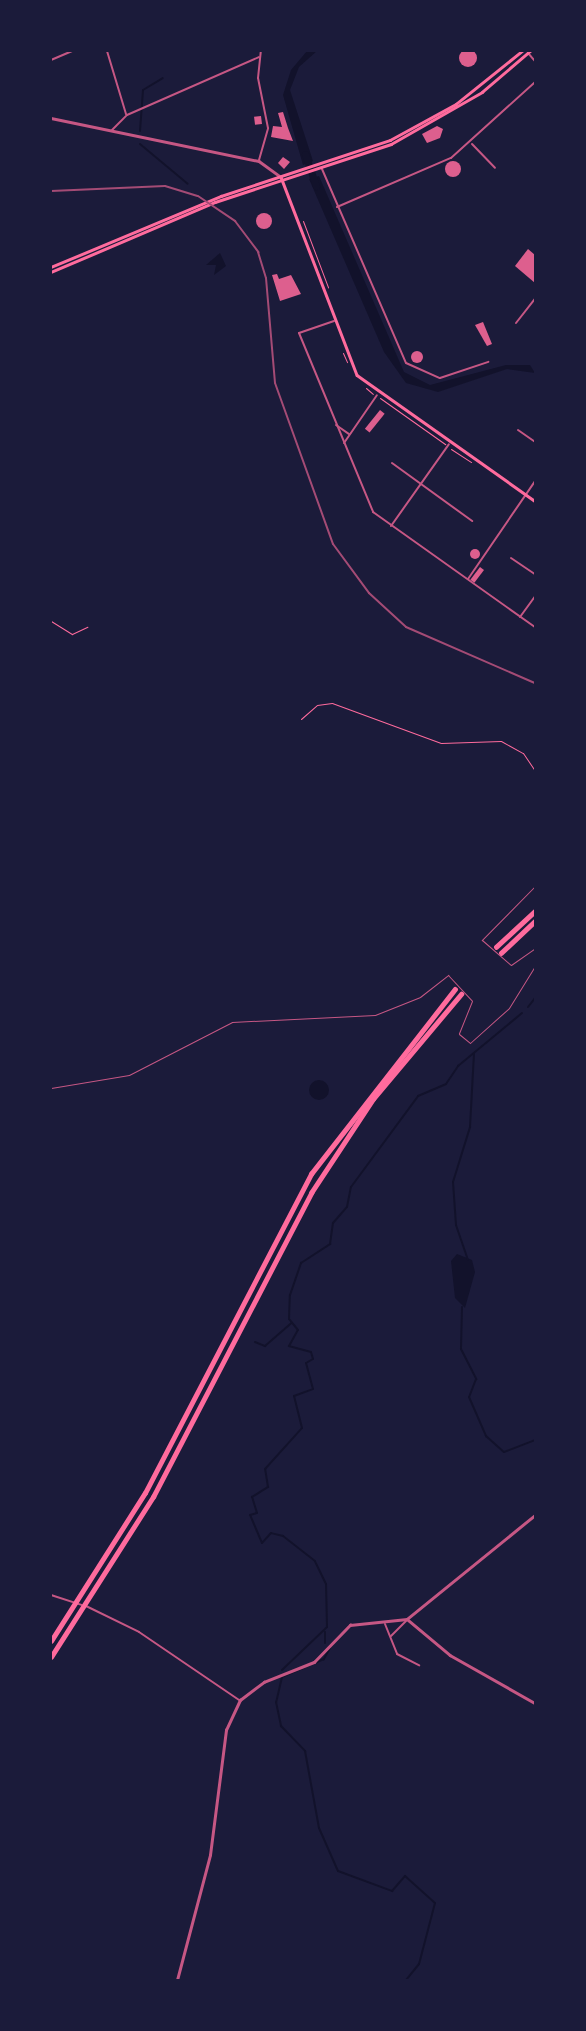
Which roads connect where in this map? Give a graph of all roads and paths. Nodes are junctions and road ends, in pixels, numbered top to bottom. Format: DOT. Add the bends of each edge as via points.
graph roads {
  1 [pos="72,51"];
  2 [pos="107,51"];
  3 [pos="261,51"];
  4 [pos="527,51"];
  5 [pos="259,57"];
  6 [pos="51,60"];
  7 [pos="535,61"];
  8 [pos="535,82"];
  9 [pos="127,114"];
  10 [pos="51,118"];
  11 [pos="112,130"];
  12 [pos="471,143"];
  13 [pos="259,161"];
  14 [pos="495,168"];
  15 [pos="320,170"];
  16 [pos="281,177"];
  17 [pos="286,182"];
  18 [pos="336,207"];
  19 [pos="300,221"];
  20 [pos="51,267"];
  21 [pos="51,272"];
  22 [pos="320,286"];
  23 [pos="331,295"];
  24 [pos="535,299"];
  25 [pos="334,321"];
  26 [pos="516,323"];
  27 [pos="342,349"];
  28 [pos="350,353"];
  29 [pos="354,362"];
  30 [pos="488,362"];
  31 [pos="349,368"];
  32 [pos="359,381"];
  33 [pos="369,383"];
  34 [pos="377,395"];
  35 [pos="335,424"];
  36 [pos="518,430"];
  37 [pos="442,433"];
  38 [pos="350,434"];
  39 [pos="535,442"];
  40 [pos="343,444"];
  41 [pos="449,445"];
  42 [pos="391,463"];
  43 [pos="478,466"];
  44 [pos="535,481"];
  45 [pos="421,484"];
  46 [pos="526,494"];
  47 [pos="535,501"];
  48 [pos="472,521"];
  49 [pos="391,527"];
  50 [pos="511,558"];
  51 [pos="535,574"];
  52 [pos="467,580"];
  53 [pos="535,596"];
  54 [pos="520,617"];
  55 [pos="51,621"];
  56 [pos="87,627"];
  57 [pos="535,627"];
  58 [pos="301,719"];
  59 [pos="535,771"];
  60 [pos="535,886"];
  61 [pos="535,911"];
  62 [pos="535,921"];
  63 [pos="496,947"];
  64 [pos="535,948"];
  65 [pos="501,953"];
  66 [pos="535,967"];
  67 [pos="455,989"];
  68 [pos="461,994"];
  69 [pos="51,1088"];
  70 [pos="535,1516"];
  71 [pos="51,1595"];
  72 [pos="407,1619"];
  73 [pos="385,1624"];
  74 [pos="390,1636"];
  75 [pos="51,1641"];
  76 [pos="51,1657"];
  77 [pos="419,1665"];
  78 [pos="240,1700"];
  79 [pos="535,1703"];
  80 [pos="177,1980"];
  1 -- 6 [label="street"];
  2 -- 9 [label="street"];
  3 -- 5 [label="street"];
  4 -- 7 [label="street"];
  4 -- 15 [label="main road" via="442,117"];
  4 -- 16 [label="main road" via="433,118"];
  5 -- 9 [label="street"];
  5 -- 13 [label="street" via="268,128"];
  8 -- 12 [label="street"];
  9 -- 11 [label="street"];
  10 -- 11 [label="street"];
  11 -- 13 [label="street"];
  12 -- 14 [label="street"];
  12 -- 18 [label="street" via="403,182"];
  13 -- 16 [label="street"];
  15 -- 17 [label="main road"];
  15 -- 18 [label="street"];
  16 -- 17 [label="main road"];
  16 -- 20 [label="main road"];
  17 -- 19 [label="main road"];
  17 -- 21 [label="main road" via="222,200"];
  18 -- 30 [label="street" via="406,363 440,378"];
  19 -- 22 [label="path"];
  19 -- 23 [label="path" via="317,243"];
  19 -- 25 [label="main road"];
  24 -- 26 [label="street"];
  25 -- 34 [label="main road" via="357,375"];
  25 -- 35 [label="street" via="299,333"];
  27 -- 31 [label="path"];
  28 -- 29 [label="path"];
  32 -- 34 [label="path"];
  33 -- 37 [label="path"];
  34 -- 38 [label="street"];
  34 -- 41 [label="main road"];
  34 -- 41 [label="path"];
  35 -- 38 [label="street"];
  35 -- 40 [label="street"];
  36 -- 39 [label="street"];
  38 -- 40 [label="street"];
  40 -- 49 [label="street" via="367,502"];
  41 -- 43 [label="path"];
  41 -- 45 [label="street"];
  41 -- 46 [label="main road"];
  42 -- 45 [label="street"];
  44 -- 46 [label="street"];
  45 -- 48 [label="street"];
  45 -- 49 [label="street"];
  46 -- 47 [label="main road"];
  46 -- 52 [label="street"];
  49 -- 52 [label="street"];
  50 -- 51 [label="street"];
  52 -- 54 [label="street"];
  53 -- 54 [label="street"];
  54 -- 57 [label="street"];
  55 -- 56 [label="path" via="72,634"];
  58 -- 59 [label="path" via="317,705 332,703 441,743 501,741 523,753"];
  60 -- 64 [label="lane" via="489,926 482,940 512,965"];
  61 -- 63 [label="highway"];
  62 -- 65 [label="highway"];
  66 -- 69 [label="lane" via="509,1008 470,1043 459,1034 472,1001 448,975 420,997 375,1015 232,1022 129,1075"];
  67 -- 75 [label="highway" via="311,1174 145,1493"];
  68 -- 76 [label="highway" via="373,1099 311,1193 147,1508"];
  70 -- 72 [label="street"];
  71 -- 78 [label="street" via="100,1612"];
  72 -- 73 [label="street"];
  72 -- 74 [label="street"];
  72 -- 79 [label="street" via="450,1655"];
  73 -- 74 [label="street"];
  73 -- 78 [label="street" via="350,1625 314,1662 264,1682"];
  74 -- 77 [label="street" via="400,1657"];
  78 -- 80 [label="street" via="226,1730 206,1873"];
}
